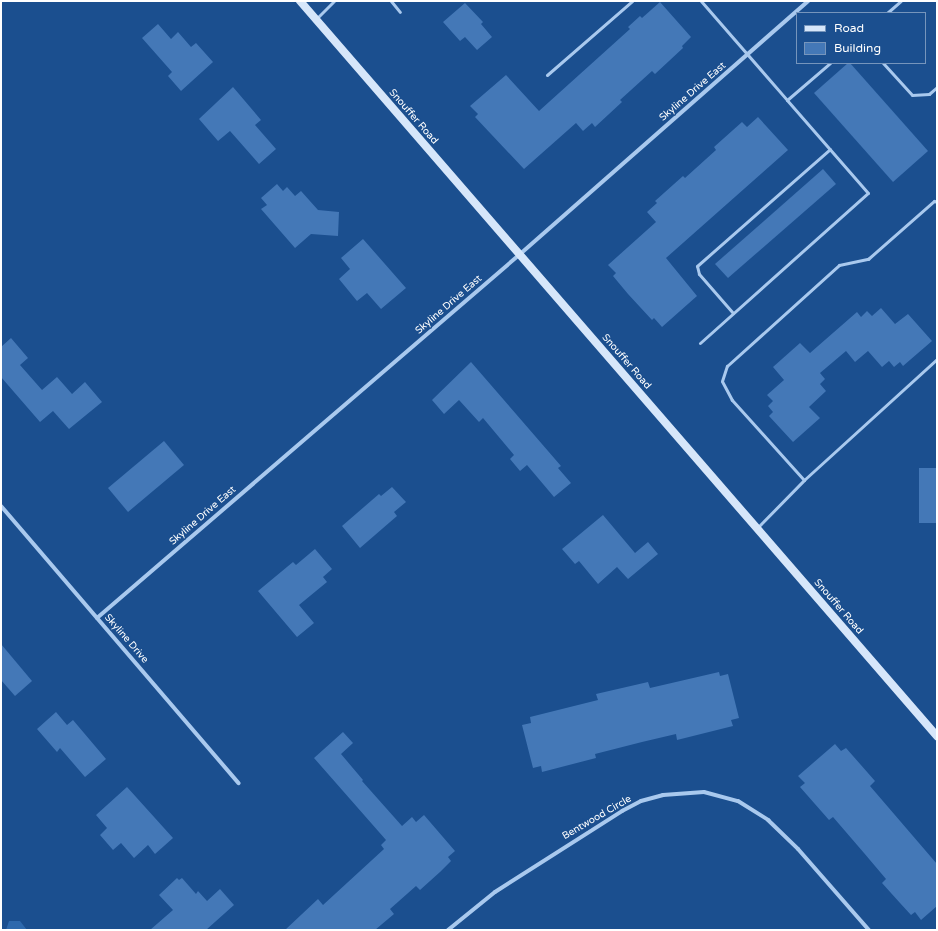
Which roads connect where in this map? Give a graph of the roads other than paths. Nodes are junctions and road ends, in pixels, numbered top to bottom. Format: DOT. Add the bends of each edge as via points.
graph roads {
  1 [pos="300,1"];
  2 [pos="334,1"];
  3 [pos="390,1"];
  4 [pos="632,1"];
  5 [pos="701,1"];
  6 [pos="808,1"];
  7 [pos="901,1"];
  8 [pos="400,12"];
  9 [pos="888,12"];
  10 [pos="315,19"];
  11 [pos="747,55"];
  12 [pos="829,64"];
  13 [pos="884,64"];
  14 [pos="547,75"];
  15 [pos="937,87"];
  16 [pos="787,100"];
  17 [pos="830,149"];
  18 [pos="937,202"];
  19 [pos="519,254"];
  20 [pos="733,313"];
  21 [pos="700,343"];
  22 [pos="937,359"];
  23 [pos="804,480"];
  24 [pos="1,506"];
  25 [pos="756,528"];
  26 [pos="97,618"];
  27 [pos="937,736"];
  28 [pos="238,782"];
  29 [pos="448,930"];
  30 [pos="869,930"];
  1 -- 10 [label="main road, Snouffer Road"];
  2 -- 10 [label="lane"];
  3 -- 8 [label="lane"];
  4 -- 14 [label="lane"];
  5 -- 11 [label="lane"];
  6 -- 11 [label="street, Skyline Drive East"];
  7 -- 9 [label="lane"];
  10 -- 19 [label="main road, Snouffer Road"];
  11 -- 16 [label="lane"];
  11 -- 19 [label="street, Skyline Drive East"];
  12 -- 16 [label="lane"];
  13 -- 15 [label="lane" via="912,95 929,94"];
  16 -- 17 [label="lane"];
  17 -- 20 [label="lane" via="698,266 699,274"];
  17 -- 20 [label="lane" via="868,193"];
  18 -- 23 [label="lane" via="934,201 868,259 839,264 726,366 722,381 732,400"];
  19 -- 25 [label="main road, Snouffer Road"];
  19 -- 26 [label="street, Skyline Drive East"];
  20 -- 21 [label="lane"];
  22 -- 23 [label="lane"];
  23 -- 25 [label="lane"];
  24 -- 26 [label="street, Skyline Drive"];
  25 -- 27 [label="main road, Snouffer Road"];
  26 -- 28 [label="street, Skyline Drive"];
  29 -- 30 [label="street, Bentwood Circle" via="495,892 604,821 642,801 683,792 704,792 738,801 768,820 798,848"];
}
